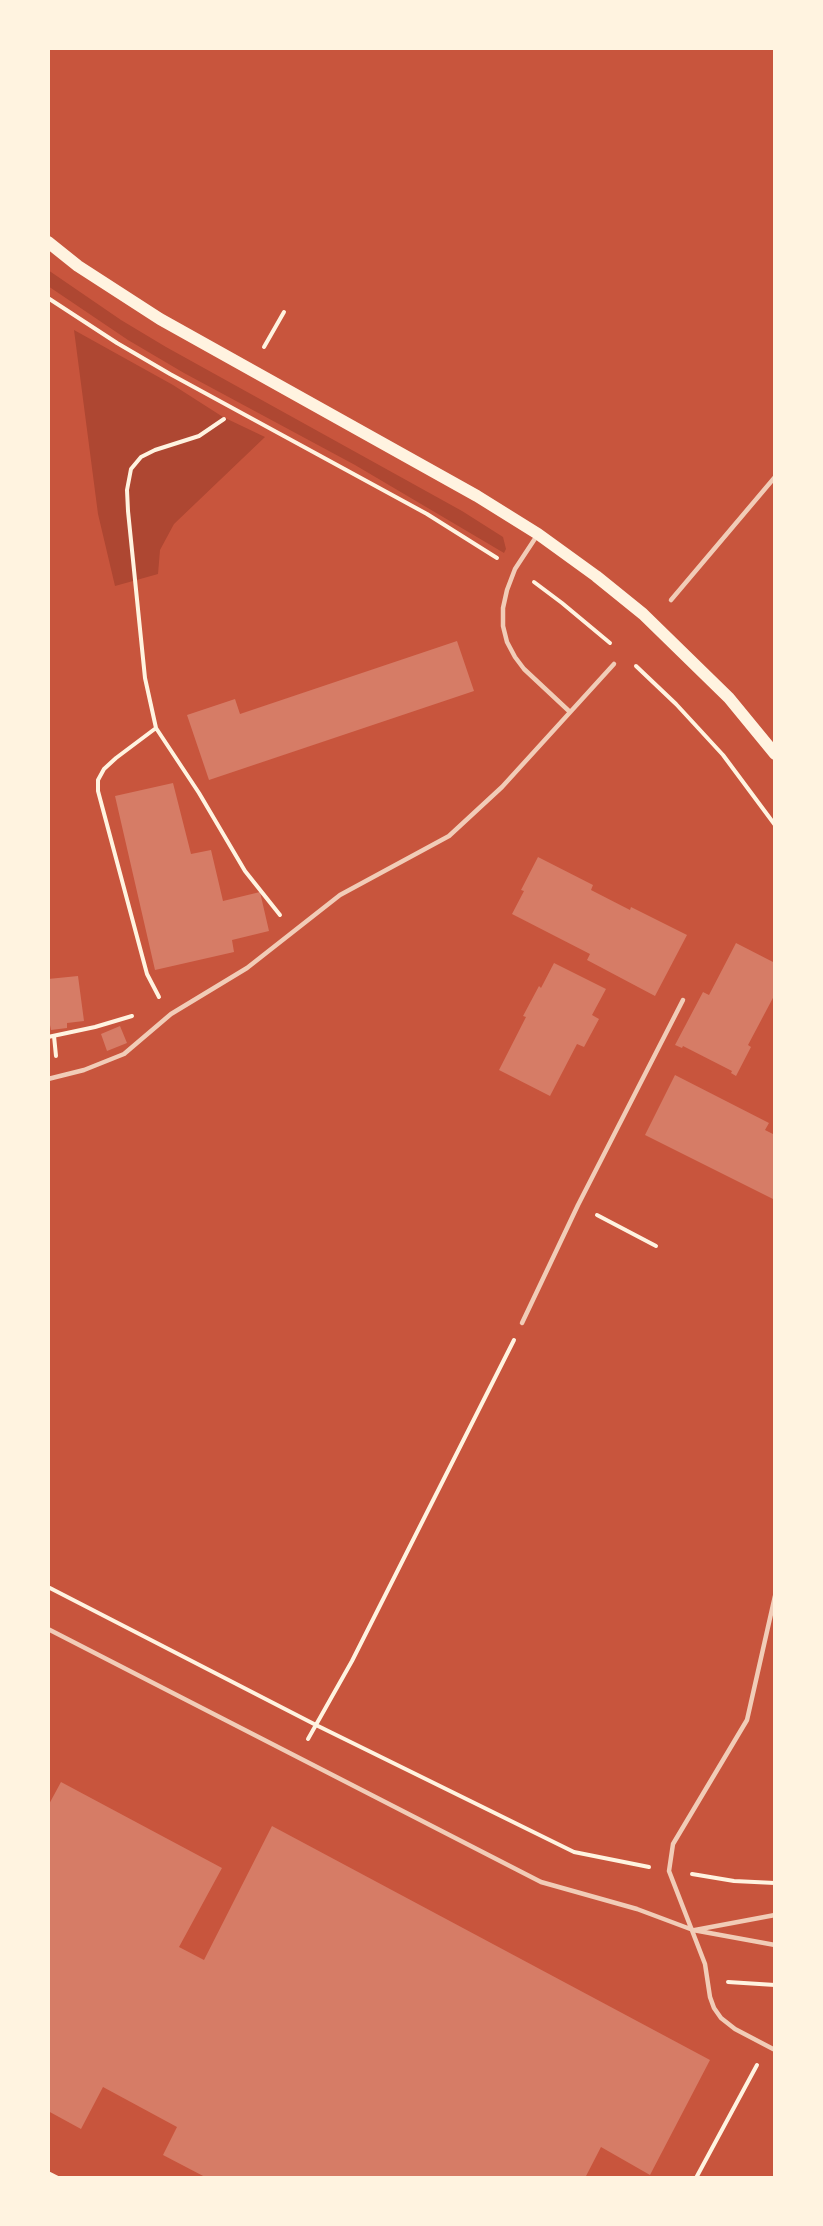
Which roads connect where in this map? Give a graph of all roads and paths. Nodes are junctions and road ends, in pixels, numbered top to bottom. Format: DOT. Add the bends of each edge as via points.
graph roads {
  1 [pos="48,242"];
  2 [pos="48,298"];
  3 [pos="284,312"];
  4 [pos="264,347"];
  5 [pos="224,419"];
  6 [pos="775,477"];
  7 [pos="538,534"];
  8 [pos="500,560"];
  9 [pos="529,579"];
  10 [pos="671,600"];
  11 [pos="617,649"];
  12 [pos="632,662"];
  13 [pos="614,663"];
  14 [pos="570,712"];
  15 [pos="156,728"];
  16 [pos="775,754"];
  17 [pos="775,825"];
  18 [pos="294,932"];
  19 [pos="683,1000"];
  20 [pos="171,1014"];
  21 [pos="48,1037"];
  22 [pos="48,1078"];
  23 [pos="578,1205"];
  24 [pos="656,1246"];
  25 [pos="522,1323"];
  26 [pos="48,1587"];
  27 [pos="775,1596"];
  28 [pos="48,1629"];
  29 [pos="316,1725"];
  30 [pos="297,1758"];
  31 [pos="669,1871"];
  32 [pos="775,1883"];
  33 [pos="775,1915"];
  34 [pos="693,1930"];
  35 [pos="775,1945"];
  36 [pos="707,1981"];
  37 [pos="775,1985"];
  38 [pos="767,2046"];
  39 [pos="775,2050"];
  40 [pos="48,2173"];
  41 [pos="58,2178"];
  42 [pos="696,2178"];
  1 -- 7 [label="main road" via="160,319 477,495"];
  2 -- 8 [label="path" via="162,369 417,508"];
  3 -- 4 [label="path"];
  5 -- 15 [label="path" via="199,436 141,457 131,469 127,490 135,590 145,678"];
  6 -- 10 [label="lane"];
  7 -- 14 [label="lane" via="515,569 507,590 503,626 507,642 524,669"];
  7 -- 16 [label="main road" via="644,614 729,698"];
  9 -- 11 [label="path"];
  12 -- 17 [label="path" via="704,733"];
  13 -- 14 [label="lane"];
  14 -- 18 [label="lane" via="502,787 449,836 340,895"];
  15 -- 18 [label="path" via="245,871"];
  15 -- 20 [label="path" via="104,769 98,790 147,974"];
  18 -- 20 [label="lane" via="247,968"];
  19 -- 23 [label="lane"];
  20 -- 21 [label="path" via="142,1013"];
  20 -- 22 [label="lane" via="124,1054 84,1070"];
  23 -- 24 [label="path"];
  23 -- 25 [label="lane"];
  25 -- 29 [label="path"];
  26 -- 29 [label="path"];
  27 -- 31 [label="lane" via="747,1719 674,1844"];
  28 -- 30 [label="lane"];
  29 -- 30 [label="path"];
  29 -- 31 [label="path" via="574,1852"];
  30 -- 34 [label="lane" via="541,1882 637,1909"];
  31 -- 32 [label="path"];
  31 -- 34 [label="lane"];
  33 -- 34 [label="lane"];
  34 -- 35 [label="lane"];
  34 -- 36 [label="lane"];
  36 -- 37 [label="path"];
  36 -- 38 [label="lane" via="714,2008 721,2018"];
  38 -- 39 [label="lane"];
  38 -- 42 [label="path"];
  40 -- 41 [label="path"];
}
